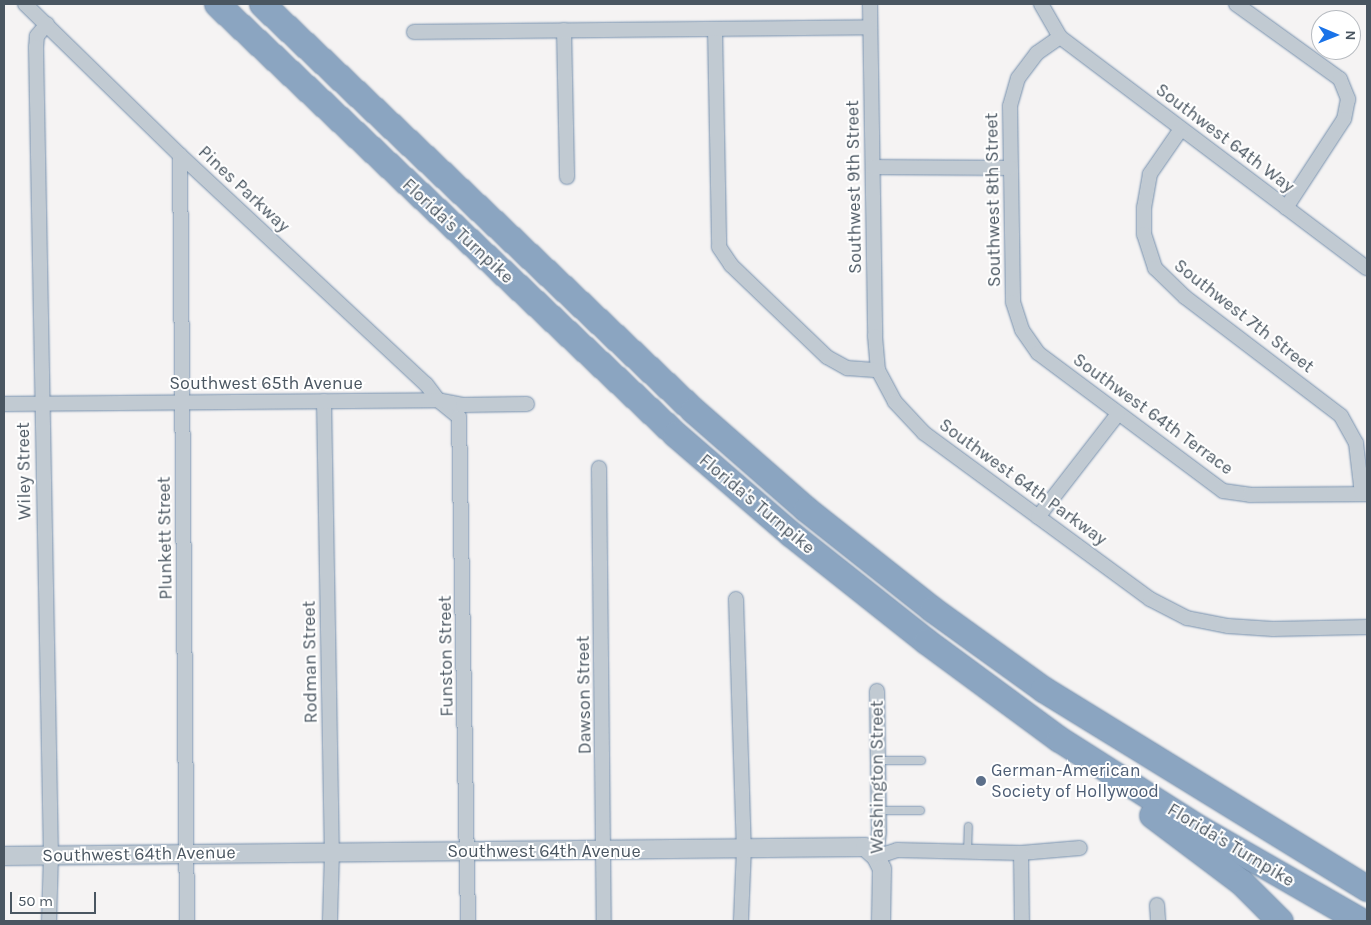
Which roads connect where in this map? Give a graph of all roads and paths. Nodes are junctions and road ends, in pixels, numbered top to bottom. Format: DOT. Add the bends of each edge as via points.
graph roads {
  1 [pos="25,4"];
  2 [pos="217,4"];
  3 [pos="262,4"];
  4 [pos="870,4"];
  5 [pos="1042,4"];
  6 [pos="1236,4"];
  7 [pos="47,24"];
  8 [pos="870,27"];
  9 [pos="715,29"];
  10 [pos="564,30"];
  11 [pos="414,32"];
  12 [pos="1060,37"];
  13 [pos="1181,129"];
  14 [pos="180,155"];
  15 [pos="873,167"];
  16 [pos="1010,168"];
  17 [pos="566,177"];
  18 [pos="1286,208"];
  19 [pos="1367,268"];
  20 [pos="1022,330"];
  21 [pos="878,370"];
  22 [pos="438,400"];
  23 [pos="324,401"];
  24 [pos="182,402"];
  25 [pos="42,403"];
  26 [pos="4,404"];
  27 [pos="527,404"];
  28 [pos="1118,414"];
  29 [pos="599,468"];
  30 [pos="1365,494"];
  31 [pos="1038,517"];
  32 [pos="736,600"];
  33 [pos="1367,627"];
  34 [pos="877,691"];
  35 [pos="1059,739"];
  36 [pos="878,760"];
  37 [pos="920,760"];
  38 [pos="878,810"];
  39 [pos="920,810"];
  40 [pos="968,826"];
  41 [pos="744,848"];
  42 [pos="1080,848"];
  43 [pos="469,851"];
  44 [pos="605,851"];
  45 [pos="332,852"];
  46 [pos="967,852"];
  47 [pos="188,853"];
  48 [pos="1021,853"];
  49 [pos="51,855"];
  50 [pos="4,856"];
  51 [pos="876,857"];
  52 [pos="1367,888"];
  53 [pos="1157,905"];
  54 [pos="49,921"];
  55 [pos="187,921"];
  56 [pos="330,921"];
  57 [pos="468,921"];
  58 [pos="604,921"];
  59 [pos="741,921"];
  60 [pos="881,921"];
  61 [pos="1022,921"];
  62 [pos="1158,921"];
  63 [pos="1280,921"];
  64 [pos="1362,921"];
  1 -- 7 [label="street, Pines Parkway"];
  2 -- 35 [label="highway, Florida's Turnpike" via="676,434 791,534 926,641"];
  3 -- 52 [label="highway, Florida's Turnpike" via="693,410 806,509 932,609 1043,689"];
  4 -- 8 [label="street, Southwest 9th Street"];
  5 -- 12 [label="street"];
  6 -- 18 [label="street" via="1340,79 1348,99 1344,119"];
  7 -- 14 [label="street, Pines Parkway"];
  7 -- 25 [label="street, Wiley Street" via="37,36 36,47"];
  8 -- 9 [label="street"];
  8 -- 15 [label="street, Southwest 9th Street"];
  9 -- 10 [label="street"];
  9 -- 21 [label="street" via="719,248 731,266 827,357 847,368"];
  10 -- 11 [label="street"];
  10 -- 17 [label="street"];
  12 -- 13 [label="street, Southwest 64th Way"];
  12 -- 16 [label="street, Southwest 8th Street" via="1037,53 1018,78 1010,106"];
  13 -- 18 [label="street, Southwest 64th Way"];
  13 -- 30 [label="street, Southwest 7th Street" via="1150,174 1144,206 1144,234 1155,268 1185,298 1342,416 1356,443"];
  14 -- 22 [label="street, Pines Parkway" via="426,384"];
  14 -- 24 [label="street, Plunkett Street"];
  15 -- 16 [label="street"];
  15 -- 21 [label="street, Southwest 9th Street"];
  16 -- 20 [label="street, Southwest 8th Street" via="1013,302"];
  18 -- 19 [label="street, Southwest 64th Way"];
  20 -- 28 [label="street, Southwest 64th Terrace" via="1038,353"];
  21 -- 31 [label="street, Southwest 64th Parkway" via="895,402 924,433"];
  22 -- 23 [label="street, Southwest 65th Avenue"];
  22 -- 27 [label="street, Southwest 65th Avenue" via="463,405"];
  22 -- 43 [label="street, Funston Street" via="459,417"];
  23 -- 24 [label="street, Southwest 65th Avenue"];
  23 -- 45 [label="street, Rodman Street"];
  24 -- 25 [label="street, Southwest 65th Avenue"];
  24 -- 47 [label="street, Plunkett Street"];
  25 -- 26 [label="street, Southwest 65th Avenue"];
  25 -- 49 [label="street, Wiley Street"];
  28 -- 30 [label="street, Southwest 64th Terrace" via="1223,490 1250,495"];
  28 -- 31 [label="street"];
  29 -- 44 [label="street, Dawson Street"];
  31 -- 33 [label="street, Southwest 64th Parkway" via="1150,599 1187,618 1255,628"];
  32 -- 41 [label="street"];
  34 -- 36 [label="street, Washington Street"];
  35 -- 63 [label="highway" via="1095,776 1241,882"];
  35 -- 64 [label="highway, Florida's Turnpike" via="1201,829"];
  36 -- 37 [label="lane"];
  36 -- 38 [label="street, Washington Street"];
  38 -- 39 [label="lane"];
  38 -- 51 [label="street, Washington Street"];
  40 -- 46 [label="lane"];
  41 -- 44 [label="street, Southwest 64th Avenue"];
  41 -- 51 [label="street, Southwest 64th Avenue" via="865,847"];
  41 -- 59 [label="street"];
  42 -- 48 [label="street"];
  43 -- 44 [label="street, Southwest 64th Avenue"];
  43 -- 45 [label="street, Southwest 64th Avenue"];
  43 -- 57 [label="street, Funston Street"];
  44 -- 58 [label="street, Dawson Street"];
  45 -- 47 [label="street, Southwest 64th Avenue"];
  45 -- 56 [label="street, Rodman Street"];
  46 -- 48 [label="street"];
  46 -- 51 [label="street" via="898,850"];
  47 -- 49 [label="street, Southwest 64th Avenue"];
  47 -- 55 [label="street, Plunkett Street"];
  48 -- 61 [label="street"];
  49 -- 50 [label="street, Southwest 64th Avenue"];
  49 -- 54 [label="street, Wiley Street"];
  51 -- 60 [label="street, Washington Street" via="882,869"];
  53 -- 62 [label="street"];
}
